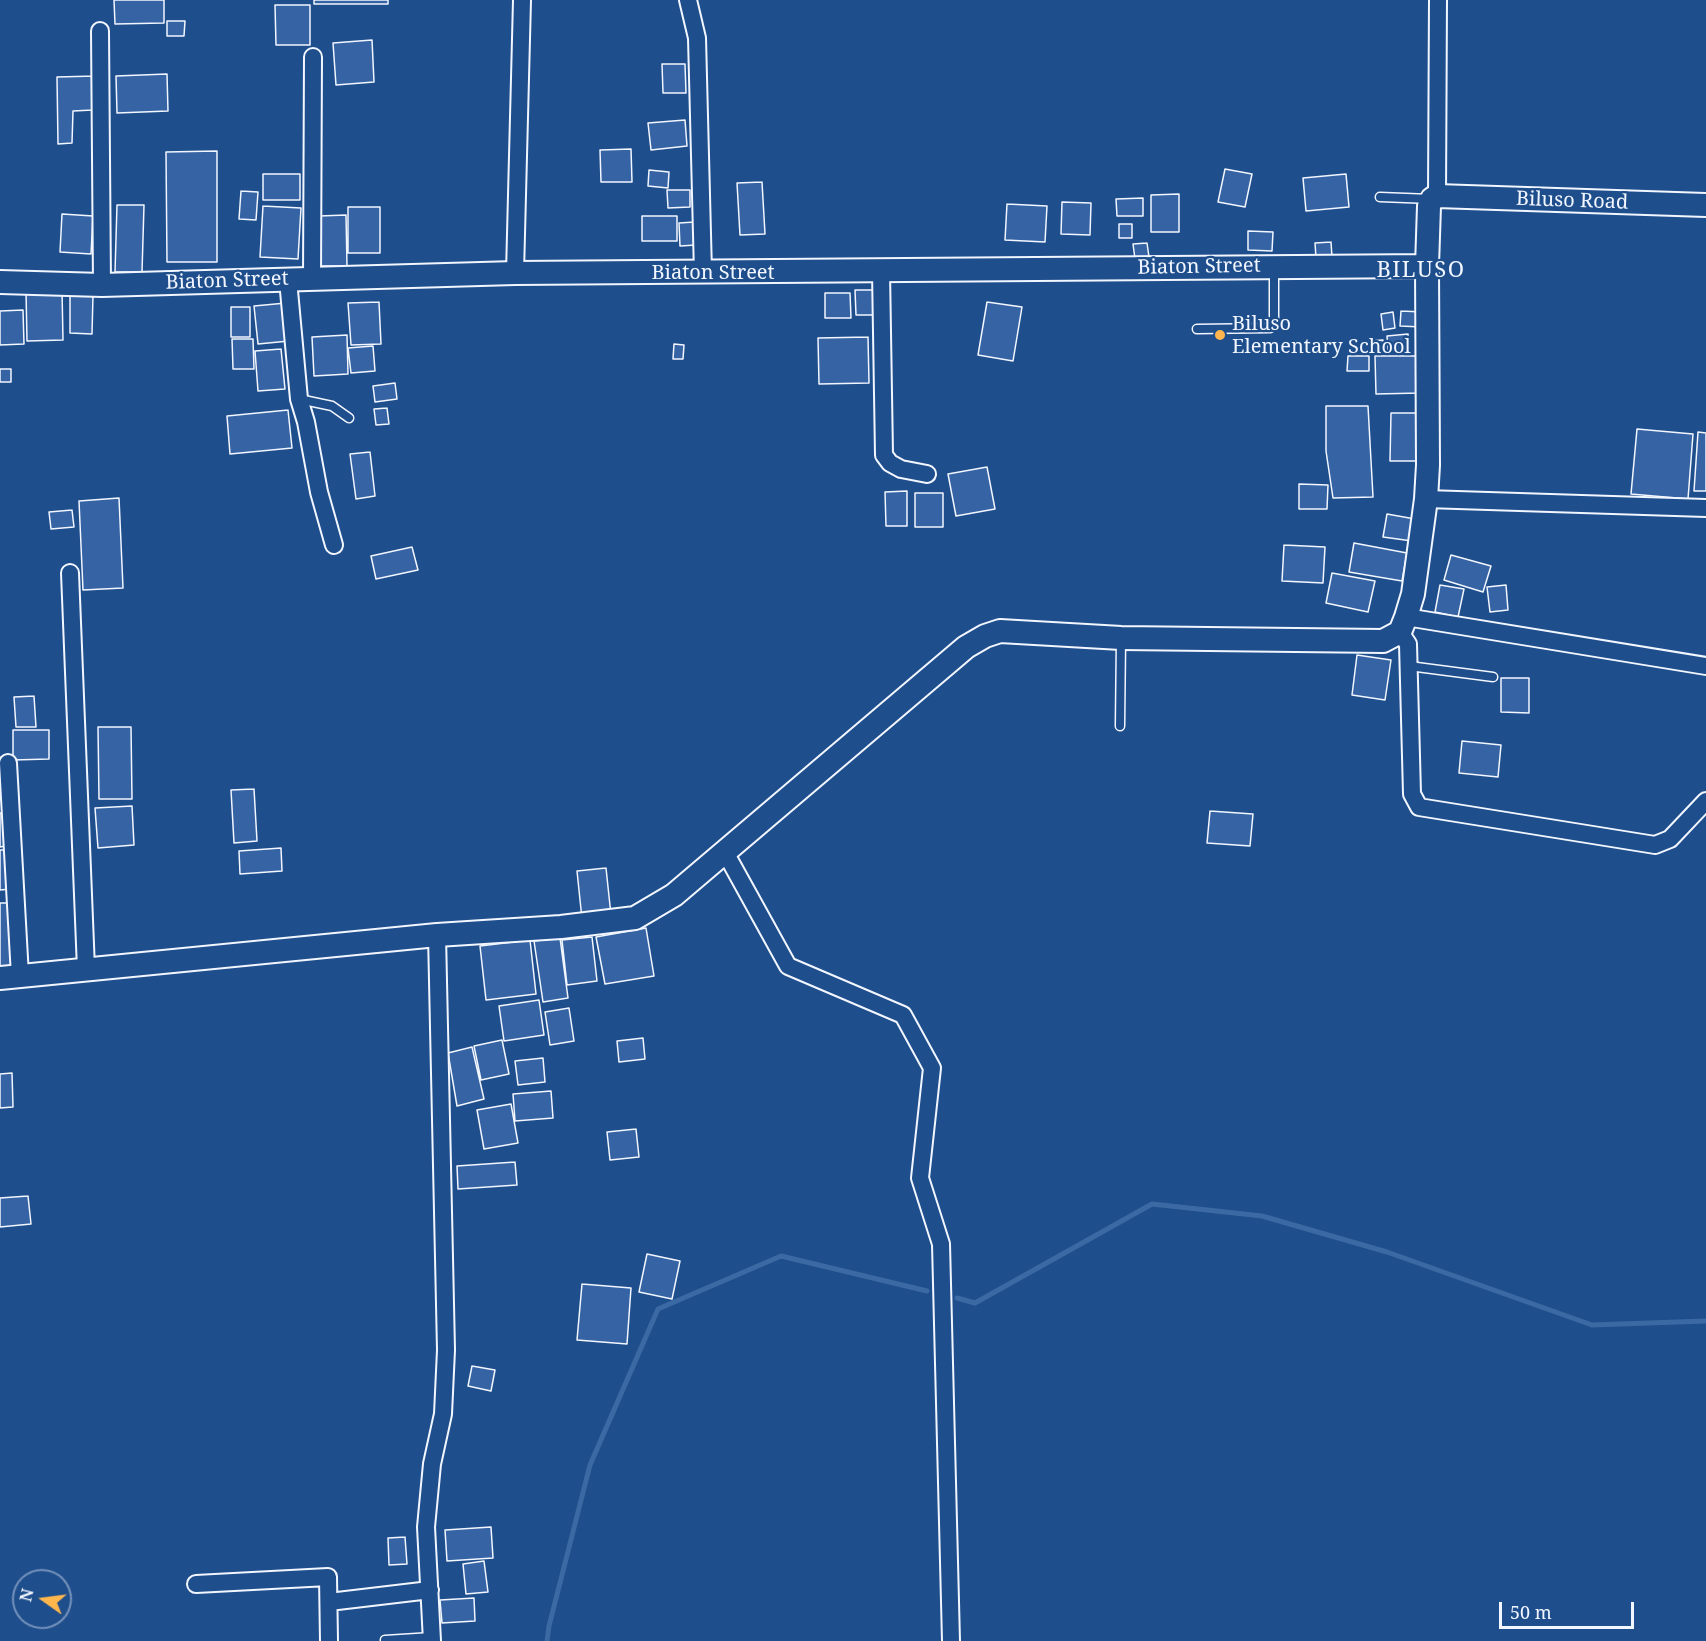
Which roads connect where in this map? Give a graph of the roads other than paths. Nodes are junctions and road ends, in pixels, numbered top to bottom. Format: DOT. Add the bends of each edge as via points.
graph roads {
  1 [pos="522,0"];
  2 [pos="688,0"];
  3 [pos="1438,0"];
  4 [pos="100,31"];
  5 [pos="313,57"];
  6 [pos="1380,197"];
  7 [pos="1435,198"];
  8 [pos="1706,205"];
  9 [pos="1274,266"];
  10 [pos="1427,266"];
  11 [pos="881,271"];
  12 [pos="515,273"];
  13 [pos="703,273"];
  14 [pos="312,278"];
  15 [pos="288,280"];
  16 [pos="0,282"];
  17 [pos="102,285"];
  18 [pos="1197,329"];
  19 [pos="299,399"];
  20 [pos="349,418"];
  21 [pos="927,474"];
  22 [pos="1426,499"];
  23 [pos="1706,508"];
  24 [pos="334,545"];
  25 [pos="70,573"];
  26 [pos="1403,624"];
  27 [pos="1121,638"];
  28 [pos="1409,666"];
  29 [pos="1706,666"];
  30 [pos="1493,677"];
  31 [pos="1120,726"];
  32 [pos="8,763"];
  33 [pos="1706,801"];
  34 [pos="725,852"];
  35 [pos="437,935"];
  36 [pos="86,969"];
  37 [pos="10,977"];
  38 [pos="196,1584"];
  39 [pos="430,1590"];
  40 [pos="329,1602"];
  41 [pos="432,1639"];
  42 [pos="385,1640"];
  43 [pos="329,1641"];
  44 [pos="951,1641"];
  1 -- 12 [label="street"];
  2 -- 13 [label="street" via="697,38"];
  3 -- 7 [label="street"];
  4 -- 17 [label="street"];
  5 -- 14 [label="street"];
  6 -- 7 [label="lane"];
  7 -- 8 [label="street, Biluso Road"];
  7 -- 10 [label="street" via="1429,206"];
  9 -- 10 [label="street, Biaton Street"];
  9 -- 11 [label="street, Biaton Street"];
  9 -- 18 [label="lane" via="1274,325"];
  10 -- 22 [label="street"];
  11 -- 13 [label="street, Biaton Street"];
  11 -- 21 [label="street" via="884,455 901,469"];
  12 -- 13 [label="street, Biaton Street"];
  12 -- 14 [label="street, Biaton Street"];
  14 -- 15 [label="street, Biaton Street"];
  15 -- 17 [label="street, Biaton Street"];
  15 -- 19 [label="street"];
  16 -- 17 [label="street, Biaton Street"];
  19 -- 20 [label="lane" via="332,406"];
  19 -- 24 [label="street"];
  22 -- 23 [label="street"];
  22 -- 26 [label="street" via="1413,594"];
  25 -- 36 [label="street"];
  26 -- 27 [label="street" via="1383,641"];
  26 -- 28 [label="street"];
  26 -- 29 [label="street"];
  27 -- 31 [label="lane"];
  27 -- 34 [label="street" via="1000,631 986,636 966,647"];
  28 -- 30 [label="lane"];
  28 -- 33 [label="street" via="1412,794 1419,807 1655,845 1670,839"];
  32 -- 37 [label="street"];
  34 -- 35 [label="street" via="674,895 635,918"];
  34 -- 44 [label="street" via="788,966 903,1015 932,1068 920,1178 941,1244"];
  35 -- 36 [label="street"];
  35 -- 39 [label="street" via="446,1350 443,1414 432,1464 426,1527"];
  36 -- 37 [label="street"];
  38 -- 40 [label="street" via="328,1577"];
  39 -- 40 [label="street"];
  39 -- 41 [label="street"];
  40 -- 43 [label="street"];
  41 -- 42 [label="lane"];
}
